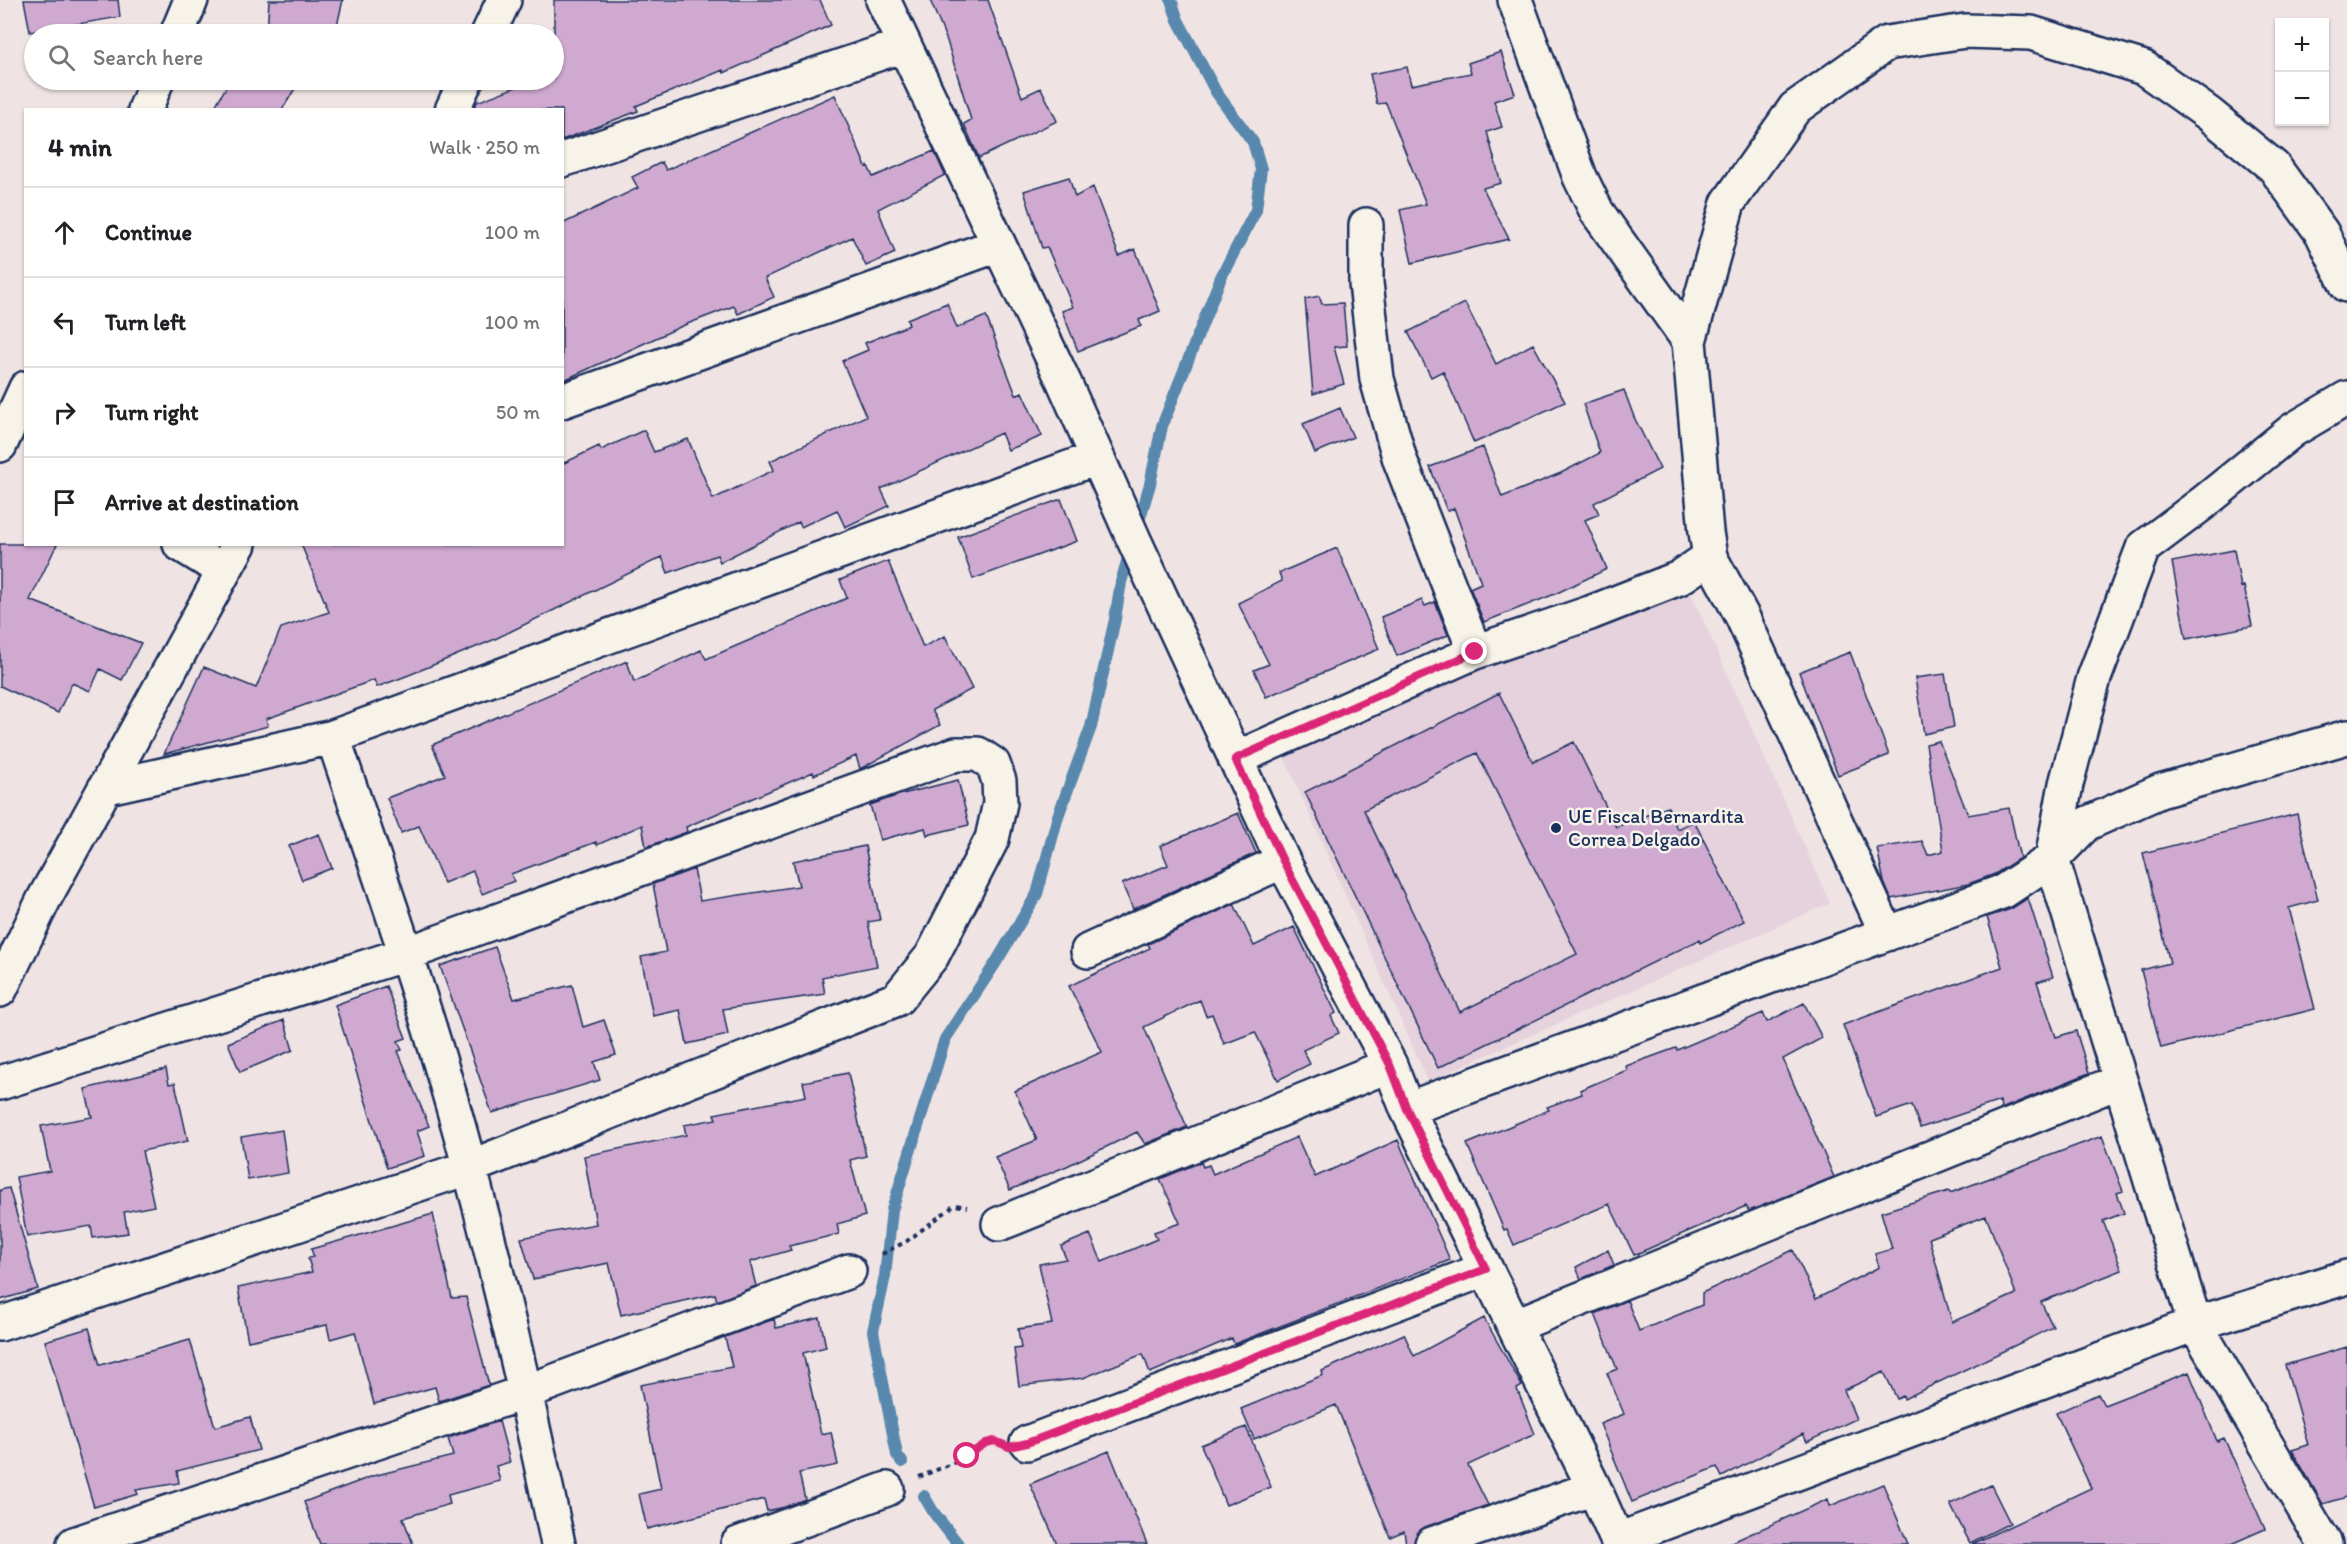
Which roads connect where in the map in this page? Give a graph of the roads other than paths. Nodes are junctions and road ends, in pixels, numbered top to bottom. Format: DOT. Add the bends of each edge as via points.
graph roads {
  1 [pos="191,0"];
  2 [pos="504,0"];
  3 [pos="883,0"];
  4 [pos="1515,0"];
  5 [pos="181,24"];
  6 [pos="493,24"];
  7 [pos="904,45"];
  8 [pos="154,90"];
  9 [pos="461,90"];
  10 [pos="146,108"];
  11 [pos="453,108"];
  12 [pos="564,159"];
  13 [pos="1366,225"];
  14 [pos="998,245"];
  15 [pos="2347,285"];
  16 [pos="1689,341"];
  17 [pos="24,395"];
  18 [pos="2347,398"];
  19 [pos="564,400"];
  20 [pos="10,445"];
  21 [pos="1096,458"];
  22 [pos="187,546"];
  23 [pos="1710,557"];
  24 [pos="232,558"];
  25 [pos="1475,652"];
  26 [pos="333,737"];
  27 [pos="2347,737"];
  28 [pos="1235,759"];
  29 [pos="108,787"];
  30 [pos="2052,859"];
  31 [pos="1283,861"];
  32 [pos="1887,934"];
  33 [pos="1088,951"];
  34 [pos="406,954"];
  35 [pos="0,990"];
  36 [pos="1390,1065"];
  37 [pos="2120,1081"];
  38 [pos="0,1083"];
  39 [pos="1407,1109"];
  40 [pos="470,1167"];
  41 [pos="999,1224"];
  42 [pos="1486,1269"];
  43 [pos="849,1272"];
  44 [pos="2347,1277"];
  45 [pos="0,1324"];
  46 [pos="2195,1324"];
  47 [pos="1514,1326"];
  48 [pos="526,1392"];
  49 [pos="1027,1443"];
  50 [pos="1594,1488"];
  51 [pos="887,1489"];
  52 [pos="2347,1540"];
  53 [pos="1619,1542"];
  54 [pos="74,1544"];
  55 [pos="558,1544"];
  56 [pos="738,1544"];
  57 [pos="1432,1544"];
  58 [pos="2325,1544"];
  59 [pos="2336,1544"];
  1 -- 5 [label="street"];
  2 -- 6 [label="street"];
  3 -- 7 [label="street"];
  4 -- 16 [label="street" via="1580,177 1597,212"];
  7 -- 12 [label="street"];
  7 -- 14 [label="street"];
  8 -- 10 [label="street"];
  9 -- 11 [label="street"];
  13 -- 25 [label="street" via="1366,283 1377,379 1400,460"];
  14 -- 19 [label="street"];
  14 -- 21 [label="street"];
  15 -- 16 [label="street" via="2322,233 2274,167 2144,68 2031,33 1965,31 1887,43 1795,108 1728,203"];
  16 -- 23 [label="street"];
  17 -- 20 [label="street"];
  18 -- 30 [label="street" via="2293,430 2143,548 2094,678 2066,784"];
  21 -- 26 [label="street"];
  21 -- 28 [label="street"];
  22 -- 24 [label="street"];
  23 -- 25 [label="street" via="1679,578"];
  23 -- 32 [label="street" via="1742,616"];
  24 -- 29 [label="street"];
  25 -- 28 [label="street"];
  26 -- 29 [label="street"];
  26 -- 34 [label="street"];
  27 -- 30 [label="street" via="2160,791 2086,824"];
  28 -- 31 [label="street"];
  29 -- 35 [label="street" via="44,899"];
  30 -- 32 [label="street" via="2004,891"];
  30 -- 37 [label="street"];
  31 -- 33 [label="street"];
  31 -- 36 [label="street"];
  32 -- 39 [label="street"];
  34 -- 38 [label="street"];
  34 -- 40 [label="street"];
  34 -- 40 [label="street" via="956,754 978,754 993,764 999,781 1000,803 992,839 932,956 897,999"];
  36 -- 39 [label="street"];
  36 -- 41 [label="street"];
  37 -- 46 [label="street"];
  37 -- 47 [label="street"];
  39 -- 42 [label="street"];
  40 -- 45 [label="street"];
  40 -- 48 [label="street"];
  42 -- 47 [label="street"];
  42 -- 49 [label="street"];
  43 -- 48 [label="street"];
  44 -- 46 [label="street"];
  46 -- 53 [label="street"];
  46 -- 58 [label="street"];
  47 -- 50 [label="street"];
  48 -- 54 [label="street"];
  48 -- 55 [label="street"];
  50 -- 53 [label="street"];
  50 -- 57 [label="street"];
  51 -- 56 [label="street"];
  52 -- 59 [label="street"];
}
